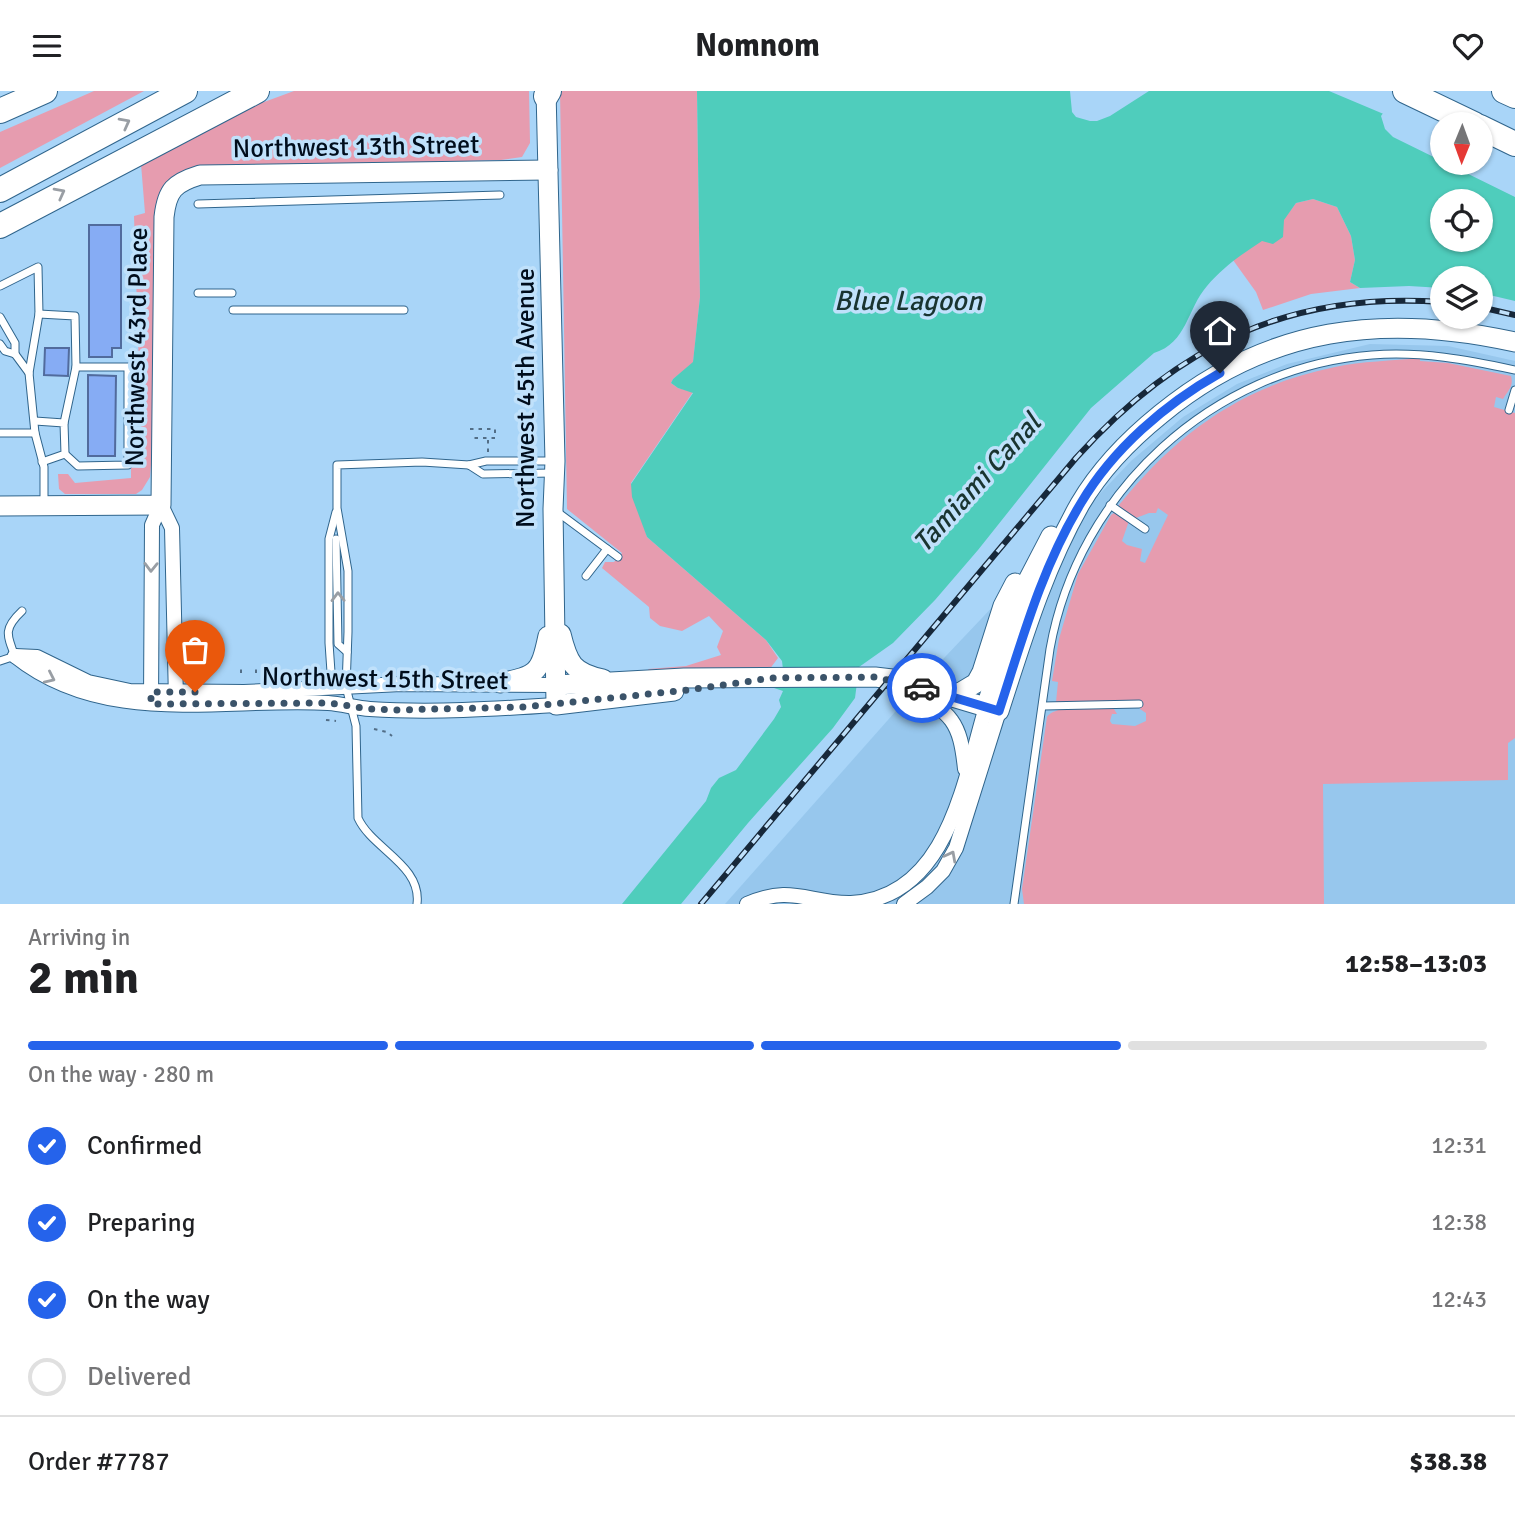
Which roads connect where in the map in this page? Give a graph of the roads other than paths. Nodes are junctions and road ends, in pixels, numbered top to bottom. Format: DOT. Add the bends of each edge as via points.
graph roads {
  1 [pos="45,91"];
  2 [pos="185,91"];
  3 [pos="257,91"];
  4 [pos="1504,91"];
  5 [pos="547,93"];
  6 [pos="1408,93"];
  7 [pos="1515,96"];
  8 [pos="0,111"];
  9 [pos="1448,112"];
  10 [pos="1493,133"];
  11 [pos="1515,144"];
  12 [pos="548,170"];
  13 [pos="0,190"];
  14 [pos="170,191"];
  15 [pos="500,195"];
  16 [pos="198,204"];
  17 [pos="0,226"];
  18 [pos="0,286"];
  19 [pos="198,293"];
  20 [pos="232,293"];
  21 [pos="233,310"];
  22 [pos="404,310"];
  23 [pos="39,314"];
  24 [pos="0,317"];
  25 [pos="1515,342"];
  26 [pos="0,344"];
  27 [pos="15,354"];
  28 [pos="76,367"];
  29 [pos="1515,370"];
  30 [pos="29,373"];
  31 [pos="1515,390"];
  32 [pos="1509,410"];
  33 [pos="35,421"];
  34 [pos="64,423"];
  35 [pos="0,433"];
  36 [pos="35,433"];
  37 [pos="65,454"];
  38 [pos="42,462"];
  39 [pos="469,464"];
  40 [pos="555,467"];
  41 [pos="1082,502"];
  42 [pos="44,505"];
  43 [pos="162,505"];
  44 [pos="1110,505"];
  45 [pos="0,506"];
  46 [pos="337,508"];
  47 [pos="553,509"];
  48 [pos="1145,529"];
  49 [pos="1055,530"];
  50 [pos="336,538"];
  51 [pos="607,549"];
  52 [pos="618,557"];
  53 [pos="586,576"];
  54 [pos="554,608"];
  55 [pos="22,611"];
  56 [pos="150,631"];
  57 [pos="176,631"];
  58 [pos="347,652"];
  59 [pos="15,656"];
  60 [pos="0,661"];
  61 [pos="772,678"];
  62 [pos="884,678"];
  63 [pos="622,682"];
  64 [pos="500,683"];
  65 [pos="418,684"];
  66 [pos="556,685"];
  67 [pos="346,687"];
  68 [pos="947,695"];
  69 [pos="151,698"];
  70 [pos="176,698"];
  71 [pos="1139,703"];
  72 [pos="556,705"];
  73 [pos="351,706"];
  74 [pos="1042,706"];
  75 [pos="418,709"];
  76 [pos="992,709"];
  77 [pos="965,776"];
  78 [pos="417,904"];
  79 [pos="747,904"];
  80 [pos="904,904"];
  81 [pos="1014,904"];
  1 -- 8 [label="highway"];
  13 -- 2 [label="highway, one-way"];
  17 -- 3 [label="highway, one-way"];
  4 -- 7 [label="highway"];
  5 -- 12 [label="street, Northwest 45th Avenue"];
  6 -- 9 [label="highway"];
  10 -- 11 [label="highway"];
  12 -- 14 [label="street, Northwest 13th Street" via="200,176 183,180"];
  12 -- 40 [label="street, Northwest 45th Avenue"];
  14 -- 43 [label="street, Northwest 43rd Place" via="164,217"];
  15 -- 16 [label="lane"];
  18 -- 23 [label="lane" via="38,267"];
  19 -- 20 [label="lane"];
  21 -- 22 [label="lane"];
  23 -- 28 [label="lane" via="75,316"];
  23 -- 30 [label="lane"];
  24 -- 27 [label="lane" via="15,343"];
  25 -- 41 [label="street" via="1443,329 1384,327 1325,334 1265,352 1201,384 1169,407 1119,453"];
  26 -- 27 [label="lane"];
  27 -- 30 [label="lane"];
  28 -- 34 [label="lane"];
  28 -- 37 [label="lane" via="128,367 128,465 78,466"];
  29 -- 44 [label="lane" via="1446,356 1394,354 1340,359 1290,372 1243,391 1190,423 1153,454"];
  30 -- 33 [label="lane"];
  31 -- 32 [label="lane"];
  33 -- 34 [label="lane"];
  33 -- 36 [label="lane"];
  34 -- 37 [label="lane"];
  35 -- 36 [label="lane"];
  36 -- 38 [label="lane"];
  37 -- 38 [label="lane"];
  38 -- 42 [label="lane"];
  39 -- 40 [label="lane" via="486,461"];
  39 -- 40 [label="lane" via="483,474"];
  39 -- 46 [label="lane" via="337,465"];
  40 -- 47 [label="street, Northwest 45th Avenue"];
  41 -- 49 [label="street"];
  41 -- 76 [label="street" via="1041,584"];
  42 -- 43 [label="street"];
  42 -- 45 [label="street"];
  43 -- 56 [label="street, Northwest 43rd Place, one-way" via="152,525"];
  43 -- 57 [label="street, Northwest 43rd Place" via="172,528"];
  44 -- 48 [label="lane"];
  44 -- 74 [label="lane" via="1081,554 1064,596"];
  46 -- 58 [label="lane" via="348,571"];
  46 -- 67 [label="lane" via="329,539 329,643 331,672"];
  47 -- 51 [label="lane"];
  47 -- 54 [label="street, Northwest 45th Avenue"];
  49 -- 68 [label="street" via="1027,564 1003,606 976,683"];
  49 -- 76 [label="street" via="1025,586"];
  58 -- 50 [label="lane, one-way" via="338,644"];
  51 -- 52 [label="lane"];
  51 -- 53 [label="lane"];
  54 -- 63 [label="street" via="567,657 574,666 586,675"];
  54 -- 64 [label="street" via="538,668 527,677"];
  54 -- 66 [label="street, Northwest 45th Avenue"];
  55 -- 59 [label="lane" via="7,632"];
  56 -- 57 [label="street" via="163,639"];
  56 -- 69 [label="street, Northwest 43rd Place"];
  57 -- 70 [label="street, Northwest 43rd Place"];
  58 -- 67 [label="lane"];
  59 -- 60 [label="lane"];
  59 -- 69 [label="street, Northwest 15th Street" via="37,657 69,674"];
  61 -- 62 [label="street, Northwest 15th Street"];
  61 -- 63 [label="street, Northwest 15th Street"];
  61 -- 72 [label="street, Northwest 15th Street"];
  62 -- 68 [label="street, Northwest 15th Street"];
  62 -- 77 [label="street" via="940,707 948,716 960,733"];
  63 -- 66 [label="street, Northwest 15th Street"];
  64 -- 65 [label="street, Northwest 15th Street"];
  64 -- 66 [label="street, Northwest 15th Street"];
  65 -- 67 [label="street, Northwest 15th Street"];
  65 -- 75 [label="street" via="411,697"];
  66 -- 72 [label="street, Northwest 45th Avenue"];
  67 -- 70 [label="street, Northwest 15th Street"];
  67 -- 73 [label="lane"];
  68 -- 76 [label="street, Northwest 15th Street"];
  69 -- 70 [label="street, Northwest 15th Street"];
  70 -- 73 [label="street, Northwest 15th Street"];
  71 -- 74 [label="lane"];
  72 -- 75 [label="street, Northwest 15th Street"];
  73 -- 75 [label="street, Northwest 15th Street"];
  73 -- 78 [label="lane" via="356,726 358,818 410,874"];
  74 -- 81 [label="lane"];
  76 -- 77 [label="street"];
  80 -- 76 [label="street, one-way" via="943,871 956,848"];
  77 -- 79 [label="street" via="939,847 922,870 896,889 853,903 784,894"];
}
